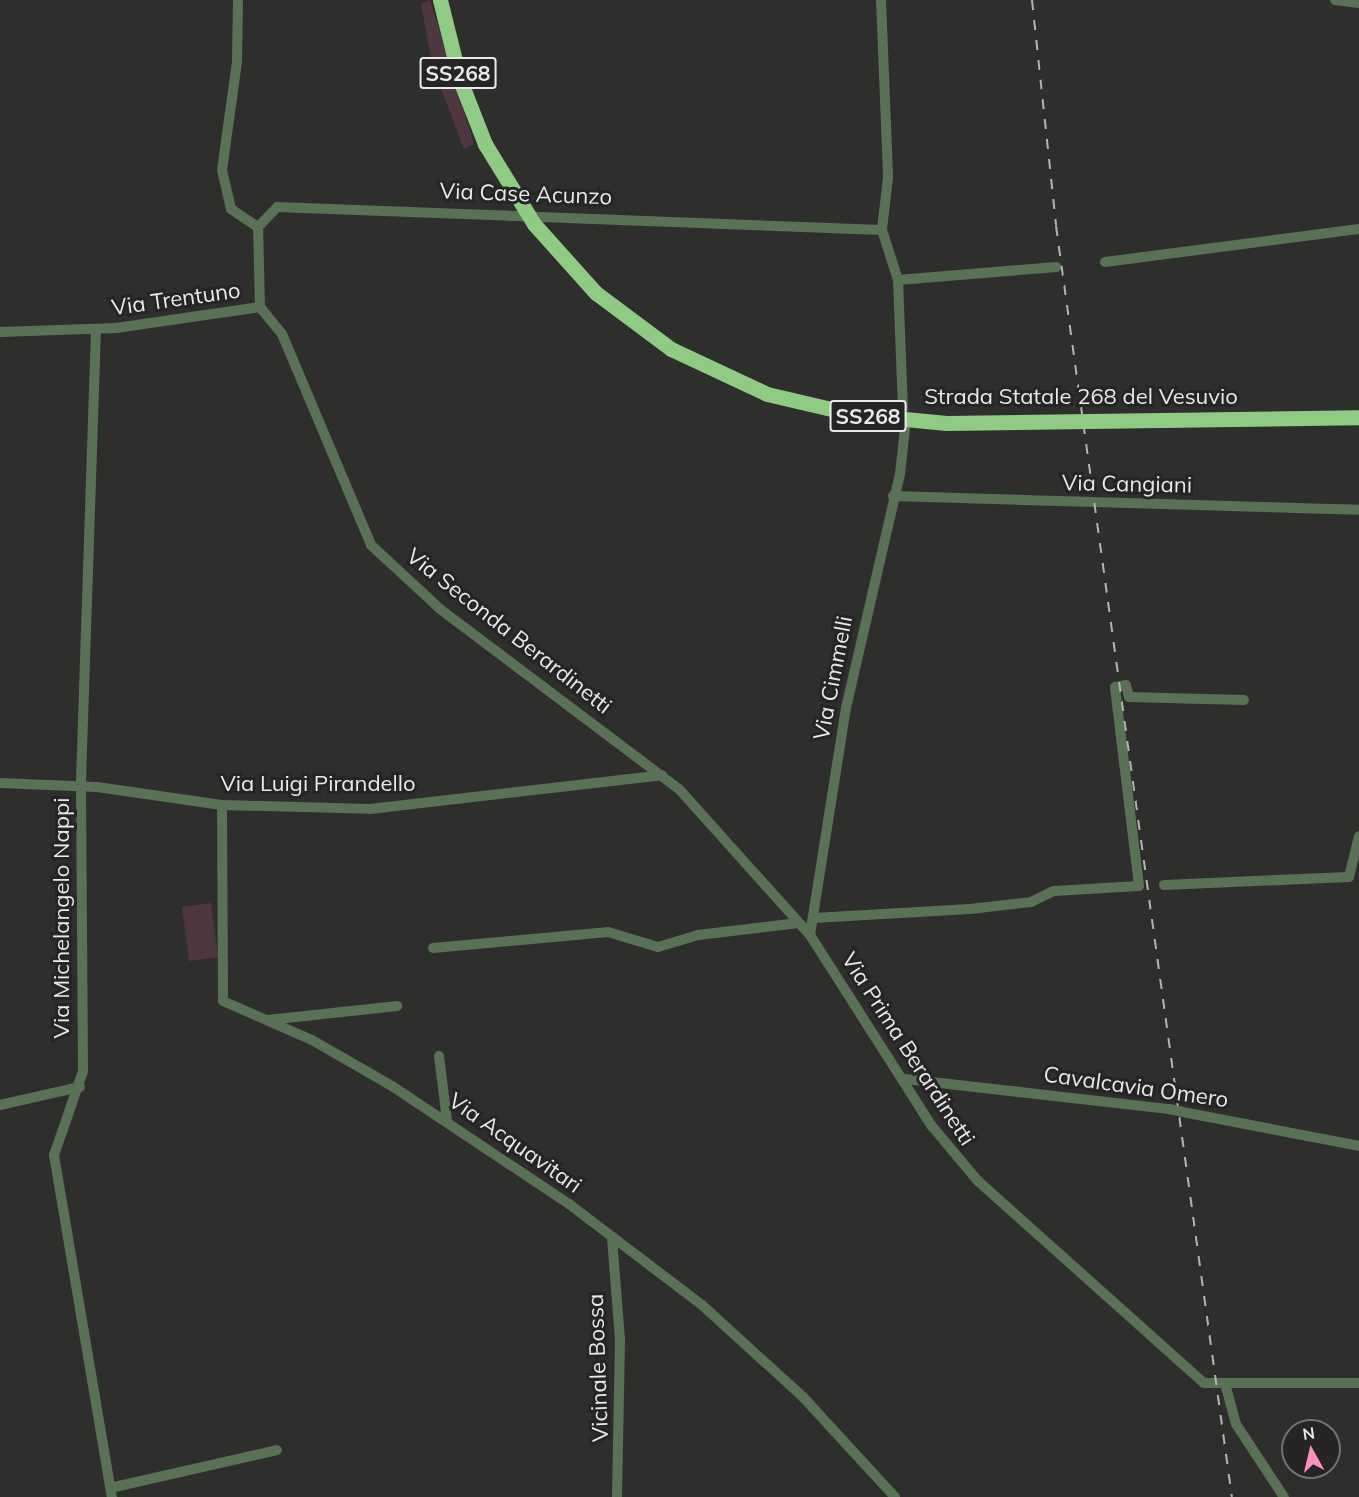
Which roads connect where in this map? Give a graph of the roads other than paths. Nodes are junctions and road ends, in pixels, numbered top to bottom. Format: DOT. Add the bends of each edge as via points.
graph roads {
  1 [pos="238,0"];
  2 [pos="440,0"];
  3 [pos="881,0"];
  4 [pos="1335,0"];
  5 [pos="1359,3"];
  6 [pos="258,227"];
  7 [pos="882,230"];
  8 [pos="1359,230"];
  9 [pos="1105,262"];
  10 [pos="1056,267"];
  11 [pos="898,280"];
  12 [pos="260,307"];
  13 [pos="96,329"];
  14 [pos="0,332"];
  15 [pos="903,409"];
  16 [pos="1359,417"];
  17 [pos="905,429"];
  18 [pos="894,496"];
  19 [pos="1359,510"];
  20 [pos="1244,700"];
  21 [pos="662,774"];
  22 [pos="0,783"];
  23 [pos="81,785"];
  24 [pos="222,805"];
  25 [pos="1359,836"];
  26 [pos="1164,885"];
  27 [pos="814,918"];
  28 [pos="798,923"];
  29 [pos="810,935"];
  30 [pos="433,948"];
  31 [pos="397,1006"];
  32 [pos="268,1020"];
  33 [pos="439,1056"];
  34 [pos="905,1079"];
  35 [pos="80,1087"];
  36 [pos="0,1105"];
  37 [pos="447,1120"];
  38 [pos="1359,1146"];
  39 [pos="612,1238"];
  40 [pos="1359,1383"];
  41 [pos="1226,1387"];
  42 [pos="277,1450"];
  43 [pos="111,1492"];
  44 [pos="617,1497"];
  45 [pos="895,1497"];
  46 [pos="1284,1497"];
  1 -- 6 [label="street" via="237,62 222,170 231,209"];
  2 -- 16 [label="highway, Strada Statale 268 del Vesuvio / SS268, bridge" via="460,80 485,144 534,224 596,293 671,349 767,394 853,414 947,423"];
  3 -- 7 [label="street" via="888,177"];
  4 -- 5 [label="street"];
  6 -- 7 [label="street, Via Case Acunzo" via="277,207 310,204"];
  6 -- 12 [label="street"];
  7 -- 11 [label="street"];
  8 -- 9 [label="street"];
  10 -- 11 [label="street"];
  11 -- 15 [label="street"];
  12 -- 13 [label="street, Via Trentuno"];
  12 -- 21 [label="street, Via Seconda Berardinetti" via="282,334 371,545 440,609"];
  13 -- 14 [label="street, Via Trentuno"];
  13 -- 23 [label="street, Via Michelangelo Nappi"];
  17 -- 18 [label="street, Via Cimmelli"];
  18 -- 19 [label="street, Via Cangiani"];
  18 -- 27 [label="street, Via Cimmelli" via="846,708"];
  20 -- 27 [label="street" via="1129,697 1126,685 1114,687 1139,886 1053,891 1031,903"];
  21 -- 24 [label="street, Via Luigi Pirandello" via="414,806"];
  21 -- 28 [label="street, Via Prima Berardinetti"];
  22 -- 23 [label="street, Via Luigi Pirandello"];
  23 -- 24 [label="street, Via Luigi Pirandello"];
  23 -- 35 [label="street, Via Michelangelo Nappi"];
  24 -- 32 [label="street, Via Acquavitari" via="221,993 229,1004"];
  25 -- 26 [label="street" via="1349,877"];
  27 -- 29 [label="street, Via Cimmelli"];
  28 -- 29 [label="street, Via Prima Berardinetti"];
  28 -- 30 [label="street" via="698,935 658,947 608,932"];
  29 -- 34 [label="street, Via Prima Berardinetti"];
  31 -- 32 [label="street"];
  32 -- 37 [label="street, Via Acquavitari"];
  33 -- 37 [label="street"];
  34 -- 38 [label="street, Cavalcavia Omero, bridge" via="1169,1109"];
  34 -- 41 [label="street, Via Prima Berardinetti" via="953,1157 978,1181 1173,1350 1197,1379"];
  35 -- 36 [label="street"];
  35 -- 43 [label="street, Via Michelangelo Nappi" via="57,1137 54,1163"];
  37 -- 39 [label="street, Via Acquavitari"];
  39 -- 44 [label="street, Vicinale Bossa" via="620,1362"];
  39 -- 45 [label="street, Via Acquavitari" via="702,1305 778,1373"];
  40 -- 41 [label="street, Via Prima Berardinetti"];
  41 -- 46 [label="street" via="1236,1424"];
  42 -- 43 [label="street"];
}
